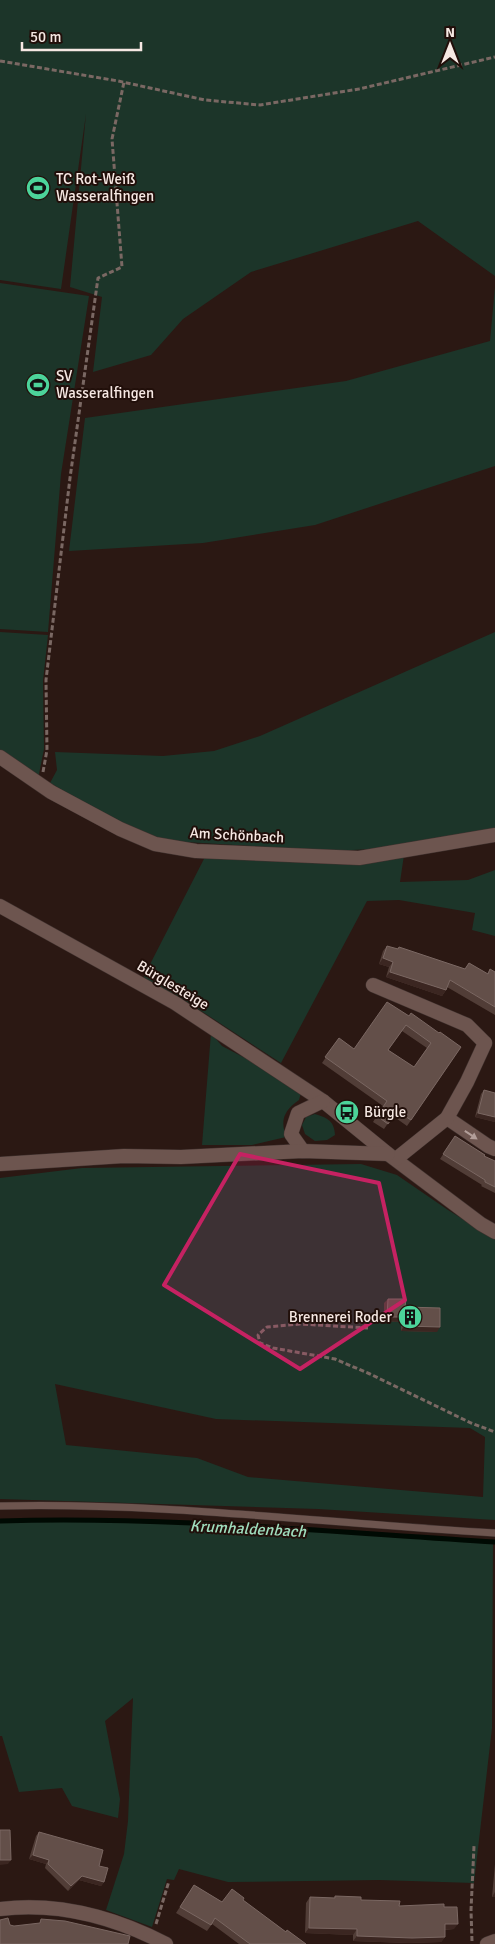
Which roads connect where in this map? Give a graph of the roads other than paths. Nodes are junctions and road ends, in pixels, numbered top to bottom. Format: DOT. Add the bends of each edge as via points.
graph roads {
  1 [pos="0,756"];
  2 [pos="495,835"];
  3 [pos="0,906"];
  4 [pos="373,985"];
  5 [pos="490,1042"];
  6 [pos="322,1102"];
  7 [pos="447,1118"];
  8 [pos="495,1149"];
  9 [pos="303,1151"];
  10 [pos="392,1157"];
  11 [pos="0,1164"];
  12 [pos="495,1232"];
  13 [pos="0,1506"];
  14 [pos="495,1533"];
  15 [pos="0,1909"];
  16 [pos="151,1940"];
  17 [pos="495,1941"];
  18 [pos="166,1944"];
  19 [pos="486,1944"];
  1 -- 2 [label="street, Am Schönbach" via="40,784 120,829 155,844 196,850 359,858"];
  3 -- 6 [label="street, Bürglesteige" via="175,1003"];
  4 -- 5 [label="street" via="467,1026"];
  5 -- 7 [label="street"];
  6 -- 9 [label="street" via="298,1113 292,1134"];
  6 -- 10 [label="street, Bürglesteige"];
  7 -- 8 [label="street, one-way"];
  7 -- 10 [label="street"];
  9 -- 10 [label="street"];
  9 -- 11 [label="street" via="181,1157 124,1156"];
  10 -- 12 [label="street, Bürglesteige"];
  13 -- 14 [label="lane" via="65,1504 198,1511"];
  15 -- 16 [label="street" via="65,1909 112,1920"];
  16 -- 18 [label="street"];
  17 -- 19 [label="street"];
}
